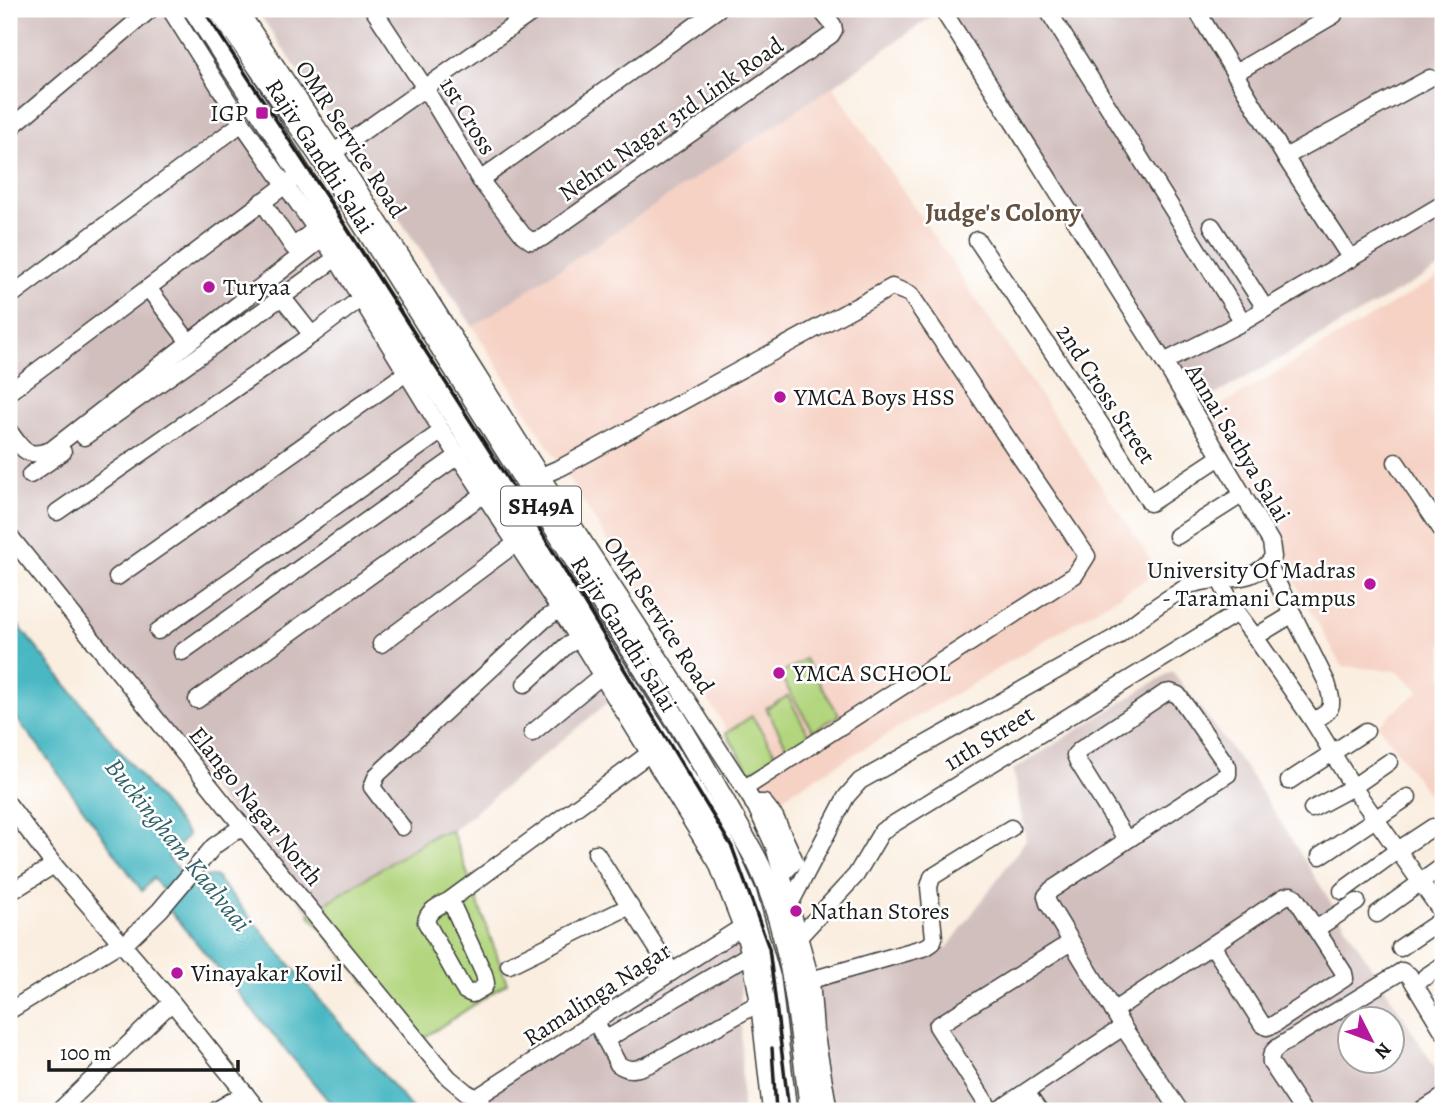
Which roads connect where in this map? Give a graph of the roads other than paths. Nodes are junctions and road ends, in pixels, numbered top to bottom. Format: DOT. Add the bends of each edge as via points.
graph roads {
  1 [pos="151,9"];
  2 [pos="170,9"];
  3 [pos="194,9"];
  4 [pos="219,9"];
  5 [pos="238,9"];
  6 [pos="373,9"];
  7 [pos="537,9"];
  8 [pos="718,9"];
  9 [pos="820,9"];
  10 [pos="942,9"];
  11 [pos="1047,9"];
  12 [pos="1196,9"];
  13 [pos="1334,15"];
  14 [pos="248,51"];
  15 [pos="272,59"];
  16 [pos="1235,73"];
  17 [pos="1430,78"];
  18 [pos="425,88"];
  19 [pos="242,123"];
  20 [pos="9,129"];
  21 [pos="329,156"];
  22 [pos="1284,157"];
  23 [pos="293,179"];
  24 [pos="480,180"];
  25 [pos="262,201"];
  26 [pos="1443,204"];
  27 [pos="366,215"];
  28 [pos="1212,226"];
  29 [pos="325,233"];
  30 [pos="381,238"];
  31 [pos="531,240"];
  32 [pos="977,240"];
  33 [pos="296,251"];
  34 [pos="345,258"];
  35 [pos="1351,259"];
  36 [pos="148,288"];
  37 [pos="9,297"];
  38 [pos="282,297"];
  39 [pos="360,299"];
  40 [pos="1265,308"];
  41 [pos="1243,322"];
  42 [pos="312,335"];
  43 [pos="189,342"];
  44 [pos="1164,362"];
  45 [pos="406,373"];
  46 [pos="9,392"];
  47 [pos="9,431"];
  48 [pos="442,431"];
  49 [pos="458,455"];
  50 [pos="1220,457"];
  51 [pos="1396,463"];
  52 [pos="30,475"];
  53 [pos="541,476"];
  54 [pos="490,489"];
  55 [pos="1242,494"];
  56 [pos="57,512"];
  57 [pos="1443,532"];
  58 [pos="9,535"];
  59 [pos="1177,536"];
  60 [pos="564,542"];
  61 [pos="515,544"];
  62 [pos="543,555"];
  63 [pos="1268,564"];
  64 [pos="117,577"];
  65 [pos="1219,579"];
  66 [pos="559,610"];
  67 [pos="1237,613"];
  68 [pos="1293,614"];
  69 [pos="158,631"];
  70 [pos="1255,637"];
  71 [pos="579,639"];
  72 [pos="381,644"];
  73 [pos="182,652"];
  74 [pos="601,676"];
  75 [pos="524,684"];
  76 [pos="197,700"];
  77 [pos="1313,721"];
  78 [pos="1366,731"];
  79 [pos="532,733"];
  80 [pos="1332,752"];
  81 [pos="650,753"];
  82 [pos="1389,762"];
  83 [pos="1289,781"];
  84 [pos="1353,787"];
  85 [pos="745,788"];
  86 [pos="1408,797"];
  87 [pos="9,806"];
  88 [pos="1312,809"];
  89 [pos="1375,818"];
  90 [pos="1433,827"];
  91 [pos="402,828"];
  92 [pos="1011,828"];
  93 [pos="246,831"];
  94 [pos="1126,839"];
  95 [pos="1398,850"];
  96 [pos="596,853"];
  97 [pos="1320,856"];
  98 [pos="54,865"];
  99 [pos="1443,866"];
  100 [pos="1421,882"];
  101 [pos="1342,891"];
  102 [pos="9,892"];
  103 [pos="450,900"];
  104 [pos="1357,902"];
  105 [pos="790,904"];
  106 [pos="629,906"];
  107 [pos="1377,914"];
  108 [pos="1443,914"];
  109 [pos="1443,919"];
  110 [pos="1316,929"];
  111 [pos="748,937"];
  112 [pos="798,938"];
  113 [pos="1071,942"];
  114 [pos="120,943"];
  115 [pos="1212,945"];
  116 [pos="1400,948"];
  117 [pos="509,965"];
  118 [pos="1443,965"];
  119 [pos="672,972"];
  120 [pos="1425,977"];
  121 [pos="811,980"];
  122 [pos="172,1002"];
  123 [pos="759,1003"];
  124 [pos="9,1011"];
  125 [pos="1114,1011"];
  126 [pos="596,1022"];
  127 [pos="1123,1027"];
  128 [pos="1443,1031"];
  129 [pos="809,1038"];
  130 [pos="605,1040"];
  131 [pos="1026,1092"];
  132 [pos="245,1093"];
  133 [pos="1443,1097"];
  134 [pos="476,1098"];
  135 [pos="59,1111"];
  136 [pos="215,1111"];
  137 [pos="259,1111"];
  138 [pos="487,1111"];
  139 [pos="771,1111"];
  140 [pos="786,1111"];
  141 [pos="811,1111"];
  142 [pos="829,1111"];
  143 [pos="991,1111"];
  144 [pos="997,1111"];
  145 [pos="1039,1111"];
  146 [pos="1180,1111"];
  147 [pos="1303,1111"];
  148 [pos="1421,1111"];
  1 -- 20 [label="street"];
  2 -- 19 [label="street"];
  3 -- 23 [label="main road, Rajiv Gandhi Salai / SH49A"];
  4 -- 14 [label="main road, Rajiv Gandhi Salai / SH49A"];
  5 -- 15 [label="street, OMR Service Road"];
  6 -- 18 [label="street, 1st Cross"];
  7 -- 18 [label="street"];
  8 -- 24 [label="street"];
  9 -- 31 [label="street, Nehru Nagar 3rd Link Road" via="833,25 831,36 542,238"];
  10 -- 44 [label="street, Annai Sathya Salai"];
  11 -- 41 [label="street"];
  12 -- 16 [label="street"];
  13 -- 16 [label="street"];
  14 -- 15 [label="main road"];
  14 -- 21 [label="main road, Rajiv Gandhi Salai / SH49A"];
  15 -- 21 [label="street, OMR Service Road"];
  16 -- 22 [label="street"];
  17 -- 22 [label="street"];
  18 -- 21 [label="street"];
  18 -- 24 [label="street, 1st Cross"];
  19 -- 23 [label="street"];
  19 -- 37 [label="street"];
  21 -- 27 [label="main road, Rajiv Gandhi Salai / SH49A"];
  22 -- 35 [label="street"];
  23 -- 25 [label="street"];
  23 -- 29 [label="main road, Rajiv Gandhi Salai / SH49A"];
  24 -- 31 [label="street, 1st Cross"];
  25 -- 33 [label="street"];
  25 -- 36 [label="street"];
  26 -- 35 [label="street"];
  27 -- 29 [label="main road"];
  27 -- 30 [label="main road, Rajiv Gandhi Salai / SH49A"];
  28 -- 40 [label="street"];
  29 -- 33 [label="street"];
  29 -- 34 [label="main road, Rajiv Gandhi Salai / SH49A"];
  30 -- 34 [label="main road"];
  30 -- 53 [label="street, OMR Service Road"];
  30 -- 60 [label="main road, Rajiv Gandhi Salai / SH49A"];
  32 -- 50 [label="street, 2nd Cross Street" via="1150,503"];
  33 -- 43 [label="street"];
  34 -- 38 [label="street"];
  34 -- 39 [label="street"];
  34 -- 54 [label="main road, Rajiv Gandhi Salai / SH49A"];
  35 -- 40 [label="street"];
  36 -- 43 [label="street"];
  36 -- 46 [label="street"];
  38 -- 42 [label="street"];
  38 -- 52 [label="street"];
  39 -- 42 [label="street"];
  39 -- 45 [label="street"];
  40 -- 41 [label="street"];
  41 -- 44 [label="street"];
  42 -- 56 [label="street"];
  43 -- 47 [label="street" via="51,450 29,454"];
  44 -- 50 [label="street, Annai Sathya Salai"];
  45 -- 48 [label="street"];
  45 -- 64 [label="street"];
  48 -- 49 [label="street"];
  48 -- 69 [label="street"];
  49 -- 54 [label="street"];
  49 -- 73 [label="street"];
  50 -- 55 [label="street, Annai Sathya Salai"];
  51 -- 57 [label="street"];
  53 -- 85 [label="street, OMR Service Road"];
  53 -- 85 [label="street" via="891,287 910,294 1087,556 1075,575"];
  54 -- 61 [label="street"];
  54 -- 62 [label="main road, Rajiv Gandhi Salai / SH49A"];
  54 -- 76 [label="street"];
  55 -- 59 [label="street"];
  55 -- 63 [label="street, Annai Sathya Salai" via="1271,542 1273,557"];
  58 -- 93 [label="street, Elango Nagar North"];
  60 -- 62 [label="main road"];
  60 -- 129 [label="main road, Rajiv Gandhi Salai / SH49A" via="679,724 762,871 786,942 797,1009"];
  61 -- 66 [label="street"];
  61 -- 72 [label="street"];
  62 -- 111 [label="main road, Rajiv Gandhi Salai / SH49A" via="716,827 746,894"];
  63 -- 65 [label="street" via="1258,573"];
  63 -- 68 [label="street"];
  65 -- 67 [label="street"];
  65 -- 105 [label="street" via="1191,584 1116,637 860,781 846,797"];
  66 -- 71 [label="street"];
  66 -- 91 [label="street" via="377,775 372,787"];
  67 -- 70 [label="street"];
  67 -- 112 [label="street, 11th Street" via="882,831 856,875"];
  68 -- 70 [label="street"];
  68 -- 77 [label="street" via="1331,696 1327,713"];
  70 -- 77 [label="street"];
  71 -- 74 [label="street"];
  71 -- 75 [label="street"];
  74 -- 79 [label="street"];
  74 -- 81 [label="street"];
  77 -- 80 [label="street"];
  78 -- 80 [label="street"];
  80 -- 83 [label="street"];
  80 -- 84 [label="street"];
  81 -- 103 [label="street"];
  81 -- 111 [label="street" via="718,863"];
  82 -- 84 [label="street"];
  84 -- 88 [label="street"];
  84 -- 89 [label="street"];
  85 -- 105 [label="street, OMR Service Road" via="774,846"];
  86 -- 89 [label="street"];
  87 -- 98 [label="street"];
  89 -- 95 [label="street"];
  89 -- 97 [label="street"];
  90 -- 95 [label="street"];
  92 -- 121 [label="street" via="932,877 932,943"];
  93 -- 114 [label="street" via="234,832 214,846 160,910 127,942"];
  93 -- 134 [label="street, Elango Nagar North" via="443,1071"];
  94 -- 94 [label="street" via="1075,755 1174,692 1228,767 1228,774"];
  94 -- 113 [label="street" via="1046,896"];
  95 -- 100 [label="street"];
  95 -- 101 [label="street"];
  96 -- 106 [label="street"];
  98 -- 102 [label="street"];
  98 -- 114 [label="street"];
  99 -- 100 [label="street"];
  100 -- 107 [label="street"];
  100 -- 108 [label="street"];
  103 -- 103 [label="street" via="430,912 426,922 465,991 472,994 486,984 484,974"];
  104 -- 110 [label="street"];
  105 -- 112 [label="street, OMR Service Road"];
  106 -- 117 [label="street"];
  106 -- 119 [label="street"];
  109 -- 116 [label="street"];
  110 -- 115 [label="street" via="1295,897 1287,895"];
  110 -- 115 [label="street" via="1345,978 1270,1027 1262,1024"];
  111 -- 119 [label="street, Ramalinga Nagar"];
  111 -- 123 [label="street"];
  111 -- 130 [label="street"];
  111 -- 140 [label="main road, Rajiv Gandhi Salai / SH49A" via="770,979"];
  112 -- 121 [label="street, OMR Service Road"];
  113 -- 125 [label="street"];
  113 -- 143 [label="street" via="937,1026"];
  114 -- 122 [label="street"];
  114 -- 124 [label="street"];
  115 -- 125 [label="street"];
  118 -- 120 [label="street"];
  119 -- 126 [label="street, Ramalinga Nagar"];
  121 -- 129 [label="street, OMR Service Road" via="815,1030"];
  122 -- 132 [label="street"];
  122 -- 135 [label="street"];
  123 -- 130 [label="street" via="640,1068 631,1070 618,1064"];
  123 -- 139 [label="street"];
  125 -- 127 [label="street"];
  126 -- 130 [label="street"];
  126 -- 134 [label="street, Ramalinga Nagar"];
  127 -- 131 [label="street"];
  127 -- 146 [label="street"];
  128 -- 147 [label="street" via="1409,975 1402,971 1272,1053 1271,1063"];
  129 -- 141 [label="main road, Rajiv Gandhi Salai / SH49A"];
  129 -- 142 [label="street, OMR Service Road"];
  131 -- 144 [label="street"];
  131 -- 145 [label="street"];
  132 -- 136 [label="street"];
  132 -- 137 [label="street"];
  133 -- 148 [label="street"];
  134 -- 138 [label="street, Elango Nagar North"];
}
